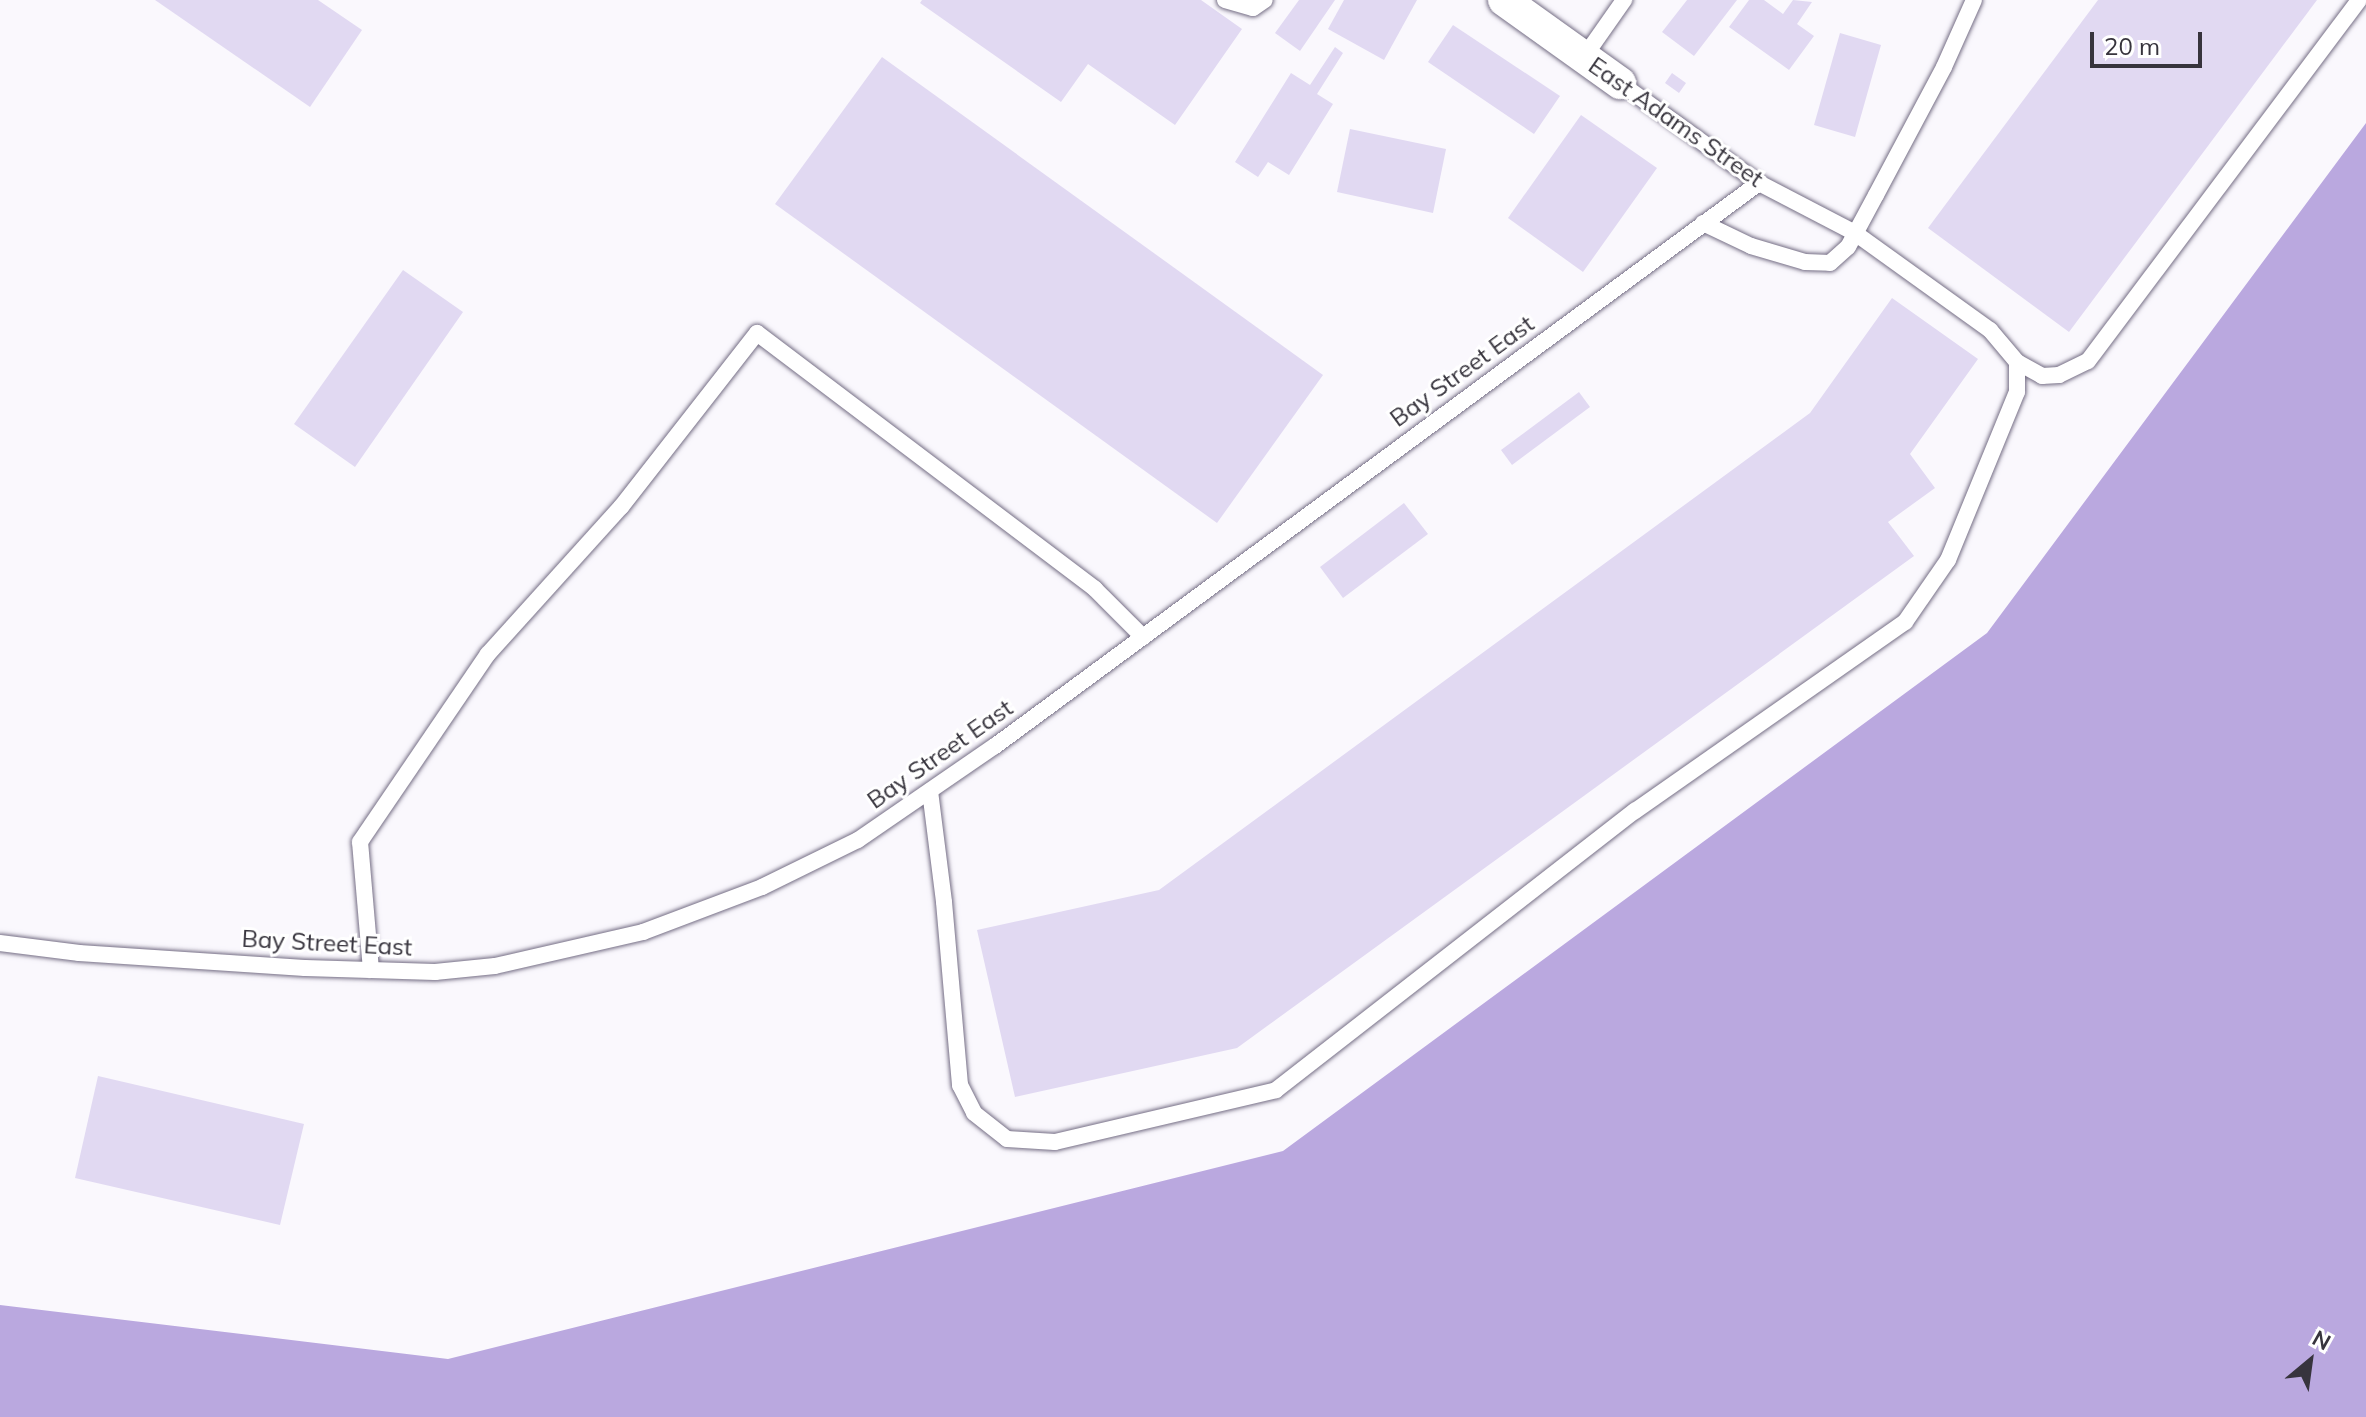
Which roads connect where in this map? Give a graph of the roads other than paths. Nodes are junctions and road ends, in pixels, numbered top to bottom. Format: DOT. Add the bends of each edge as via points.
graph roads {
  1 [pos="1225,0"];
  2 [pos="1265,0"];
  3 [pos="1504,0"];
  4 [pos="1624,0"];
  5 [pos="1974,0"];
  6 [pos="2359,0"];
  7 [pos="1584,57"];
  8 [pos="1620,83"];
  9 [pos="1759,183"];
  10 [pos="1703,223"];
  11 [pos="1855,233"];
  12 [pos="2017,362"];
  13 [pos="1143,637"];
  14 [pos="930,791"];
  15 [pos="0,943"];
  16 [pos="371,970"];
  1 -- 2 [label="lane" via="1253,8"];
  3 -- 7 [label="street, East Adams Street"];
  4 -- 7 [label="lane"];
  5 -- 11 [label="lane"];
  6 -- 12 [label="lane" via="2088,361 2059,375 2042,376"];
  7 -- 8 [label="street, East Adams Street"];
  8 -- 9 [label="lane, East Adams Street"];
  9 -- 10 [label="lane, Bay Street East"];
  9 -- 11 [label="lane, East Adams Street"];
  10 -- 11 [label="lane" via="1751,246 1805,262 1830,263"];
  10 -- 13 [label="lane, Bay Street East"];
  11 -- 12 [label="lane, East Adams Street" via="1990,330"];
  12 -- 14 [label="lane" via="2017,392 1948,560 1905,622 1635,811 1276,1090 1055,1142 1007,1139 974,1113 960,1085"];
  13 -- 14 [label="lane, Bay Street East"];
  13 -- 16 [label="lane" via="1095,589 757,333 621,507 488,654 360,842"];
  14 -- 16 [label="lane, Bay Street East" via="858,840 762,887 643,932 495,966 435,972"];
  15 -- 16 [label="lane, Bay Street East" via="79,953"];
}
